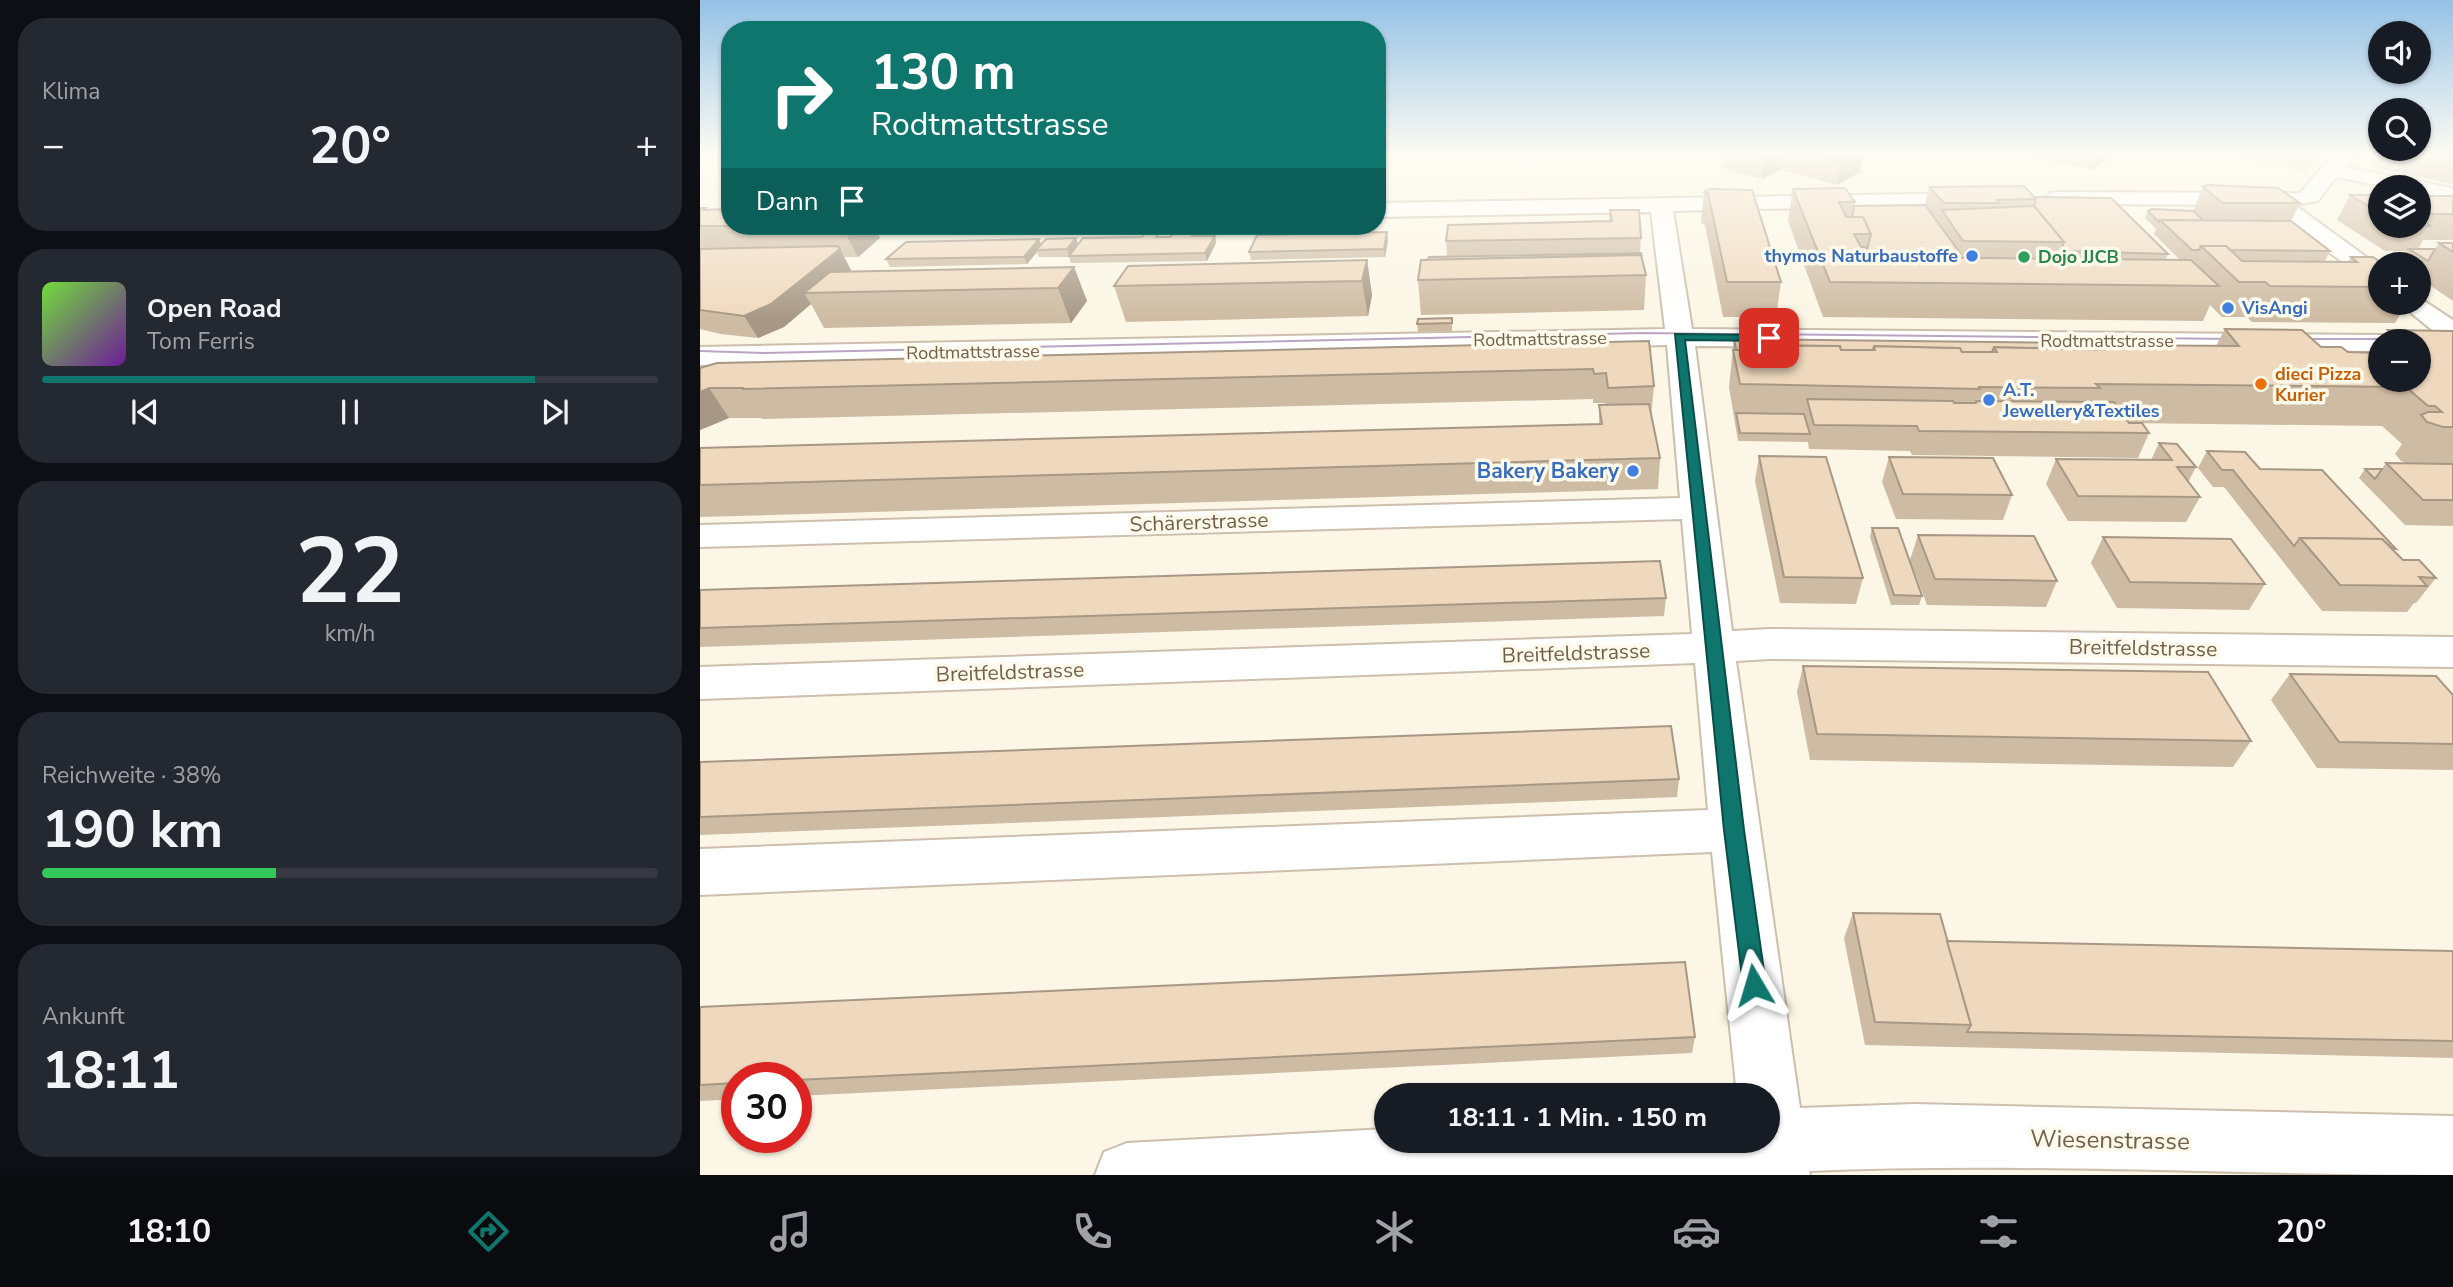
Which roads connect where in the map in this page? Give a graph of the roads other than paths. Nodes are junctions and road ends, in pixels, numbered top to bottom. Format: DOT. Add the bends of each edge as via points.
graph roads {
  1 [pos="1662,210"];
  2 [pos="2287,210"];
  3 [pos="2368,270"];
  4 [pos="2428,315"];
  5 [pos="2453,333"];
  6 [pos="1679,337"];
  7 [pos="2368,343"];
  8 [pos="2431,343"];
  9 [pos="2453,344"];
  10 [pos="700,356"];
  11 [pos="1699,508"];
  12 [pos="700,536"];
  13 [pos="1715,647"];
  14 [pos="2453,652"];
  15 [pos="700,683"];
  16 [pos="1734,830"];
  17 [pos="700,872"];
  18 [pos="1763,1083"];
  19 [pos="2453,1147"];
  20 [pos="1780,1148"];
  21 [pos="1671,1153"];
  22 [pos="1127,1175"];
  1 -- 6 [label="street"];
  2 -- 3 [label="street"];
  4 -- 5 [label="street"];
  6 -- 7 [label="street, Rodtmattstrasse"];
  6 -- 10 [label="street, Rodtmattstrasse"];
  6 -- 11 [label="street"];
  8 -- 9 [label="street"];
  11 -- 12 [label="street, Schärerstrasse"];
  11 -- 13 [label="street"];
  13 -- 14 [label="street, Breitfeldstrasse"];
  13 -- 15 [label="street, Breitfeldstrasse"];
  13 -- 16 [label="street"];
  16 -- 17 [label="street"];
  16 -- 18 [label="street"];
  19 -- 20 [label="street, Wiesenstrasse" via="1914,1135"];
  21 -- 22 [label="street, Wiesenstrasse"];
}
